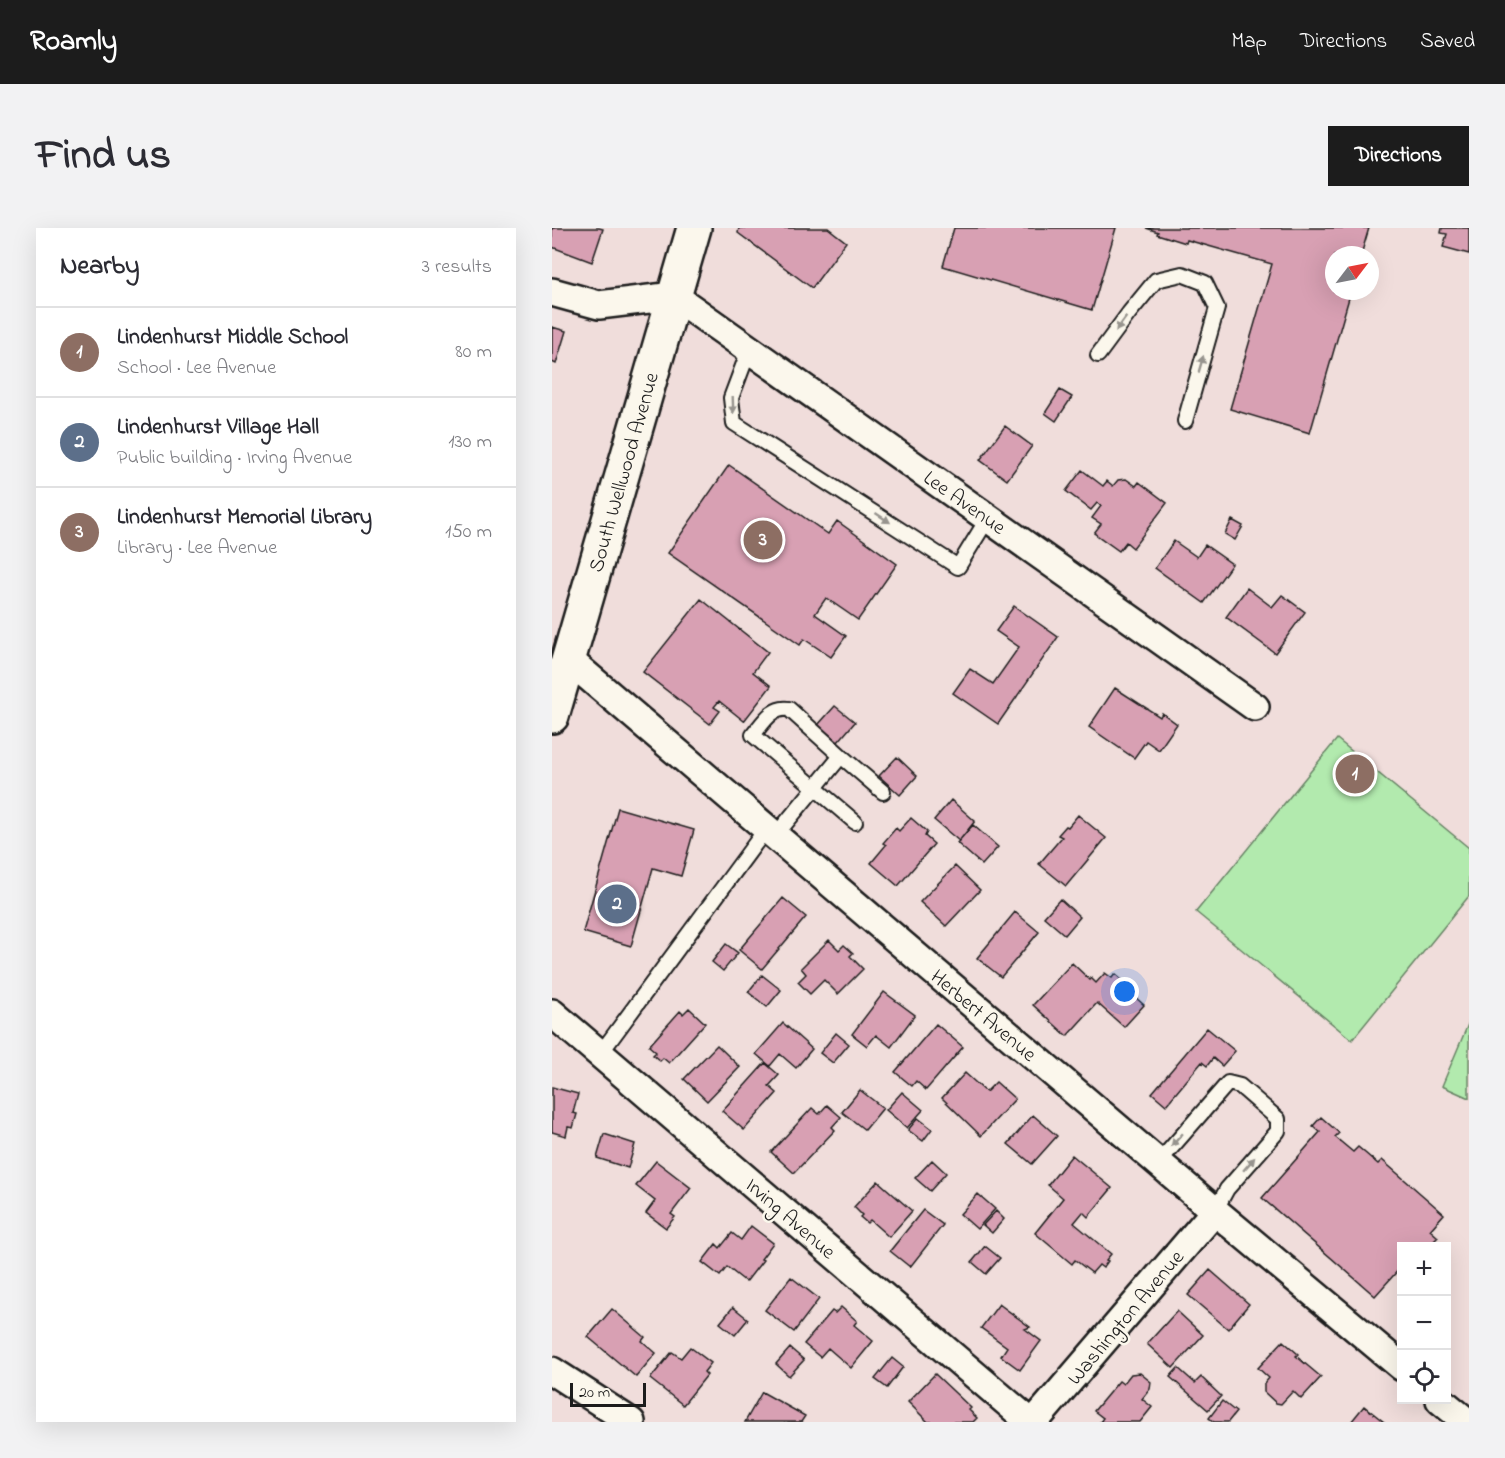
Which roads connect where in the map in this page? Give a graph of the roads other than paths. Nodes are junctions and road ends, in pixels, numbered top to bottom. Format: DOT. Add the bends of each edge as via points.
graph roads {
  1 [pos="694,228"];
  2 [pos="552,292"];
  3 [pos="674,296"];
  4 [pos="749,350"];
  5 [pos="1098,355"];
  6 [pos="1185,421"];
  7 [pos="988,518"];
  8 [pos="568,660"];
  9 [pos="1255,707"];
  10 [pos="552,716"];
  11 [pos="841,756"];
  12 [pos="815,788"];
  13 [pos="883,792"];
  14 [pos="855,822"];
  15 [pos="770,832"];
  16 [pos="552,1013"];
  17 [pos="600,1054"];
  18 [pos="1158,1163"];
  19 [pos="1215,1211"];
  20 [pos="1397,1364"];
  21 [pos="552,1371"];
  22 [pos="1445,1404"];
  23 [pos="631,1422"];
  24 [pos="1032,1422"];
  25 [pos="1467,1422"];
  1 -- 3 [label="main road, South Wellwood Avenue"];
  2 -- 3 [label="street" via="599,305"];
  3 -- 4 [label="street, Lee Avenue"];
  3 -- 8 [label="main road, South Wellwood Avenue"];
  4 -- 7 [label="street, Lee Avenue"];
  4 -- 7 [label="lane, one-way" via="731,398 734,423 958,567"];
  6 -- 5 [label="lane, one-way" via="1217,308 1205,283 1182,274 1156,279"];
  7 -- 9 [label="street, Lee Avenue"];
  8 -- 10 [label="main road, South Wellwood Avenue"];
  8 -- 15 [label="street, Herbert Avenue"];
  11 -- 12 [label="lane"];
  11 -- 12 [label="lane" via="789,709 775,710 753,735"];
  11 -- 13 [label="lane"];
  12 -- 14 [label="lane"];
  12 -- 15 [label="lane"];
  15 -- 17 [label="lane"];
  15 -- 18 [label="street, Herbert Avenue"];
  16 -- 17 [label="street, Irving Avenue"];
  17 -- 24 [label="street, Irving Avenue"];
  18 -- 19 [label="street, Herbert Avenue"];
  19 -- 18 [label="lane, one-way" via="1227,1190 1278,1131 1278,1119 1240,1086 1228,1083"];
  19 -- 20 [label="street, Herbert Avenue"];
  19 -- 24 [label="street, Washington Avenue"];
  21 -- 23 [label="street"];
  22 -- 25 [label="street"];
}
